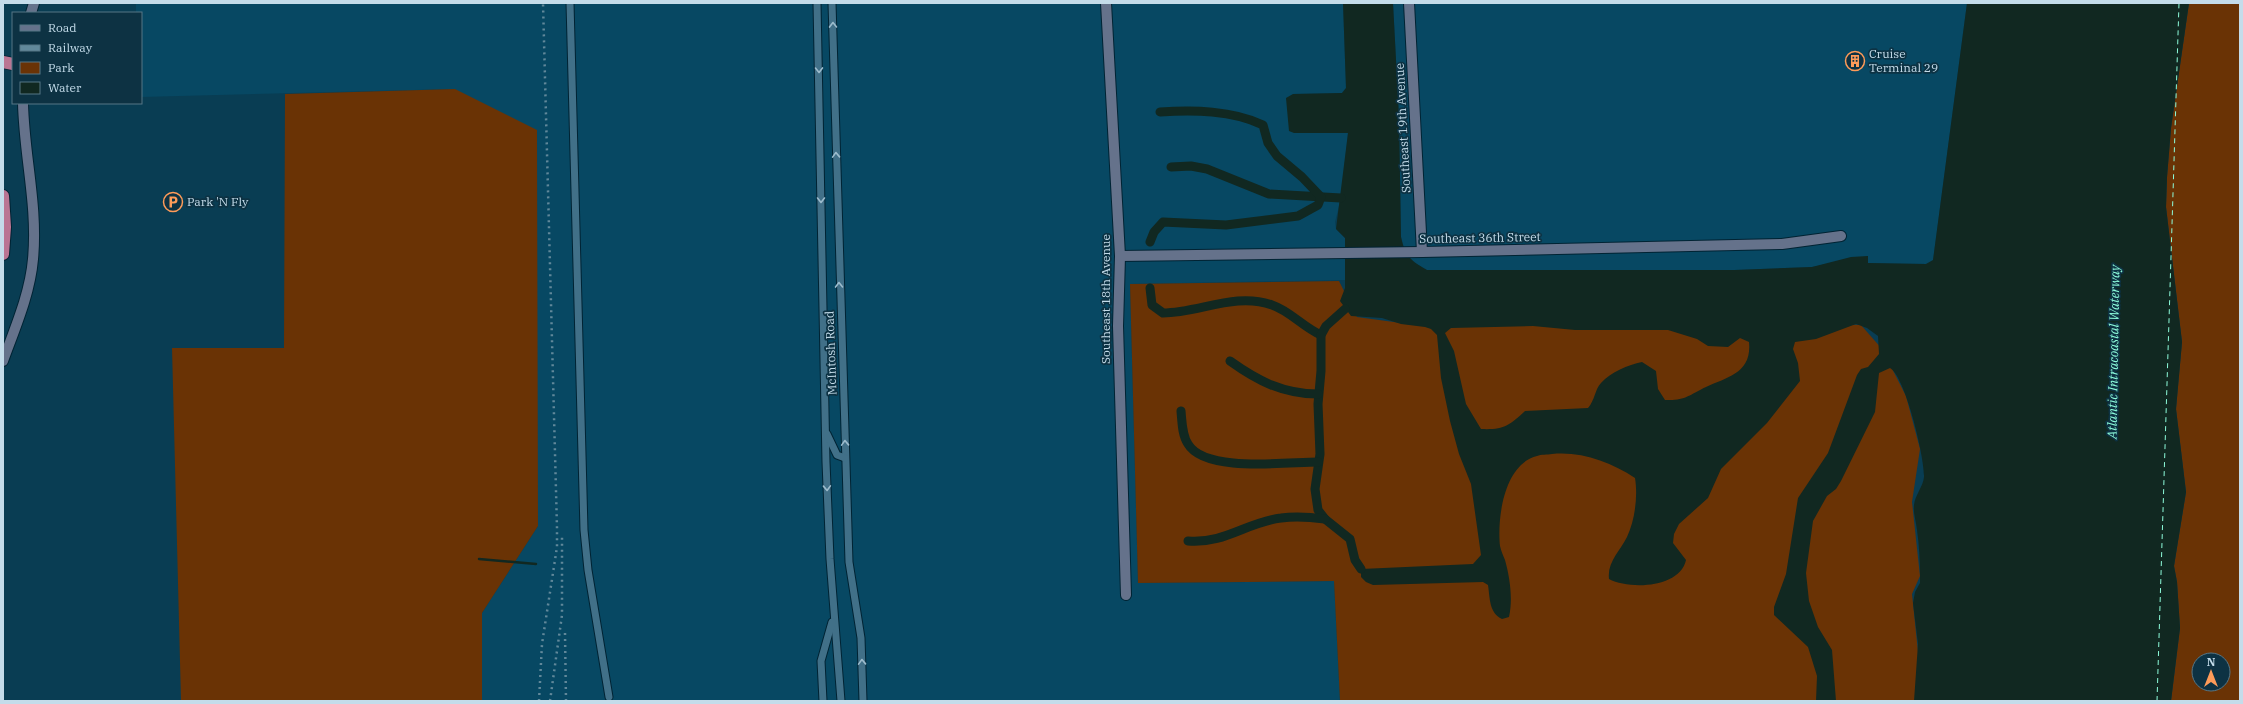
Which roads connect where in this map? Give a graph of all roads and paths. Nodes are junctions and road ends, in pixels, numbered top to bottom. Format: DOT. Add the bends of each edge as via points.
graph roads {
  1 [pos="570,3"];
  2 [pos="817,3"];
  3 [pos="832,3"];
  4 [pos="1106,3"];
  5 [pos="1409,3"];
  6 [pos="22,104"];
  7 [pos="3,196"];
  8 [pos="1841,236"];
  9 [pos="1422,252"];
  10 [pos="3,254"];
  11 [pos="1120,256"];
  12 [pos="3,361"];
  13 [pos="825,430"];
  14 [pos="845,458"];
  15 [pos="1126,595"];
  16 [pos="834,616"];
  17 [pos="609,697"];
  18 [pos="823,701"];
  19 [pos="840,701"];
  20 [pos="863,701"];
  1 -- 17 [label="street" via="584,530"];
  2 -- 13 [label="street, McIntosh Road, one-way"];
  14 -- 3 [label="street, McIntosh Road, one-way"];
  4 -- 11 [label="street, Southeast 18th Avenue"];
  5 -- 9 [label="street, Southeast 19th Avenue"];
  6 -- 12 [label="street" via="34,212 33,259 28,290"];
  7 -- 10 [label="highway"];
  8 -- 9 [label="street, Southeast 36th Street" via="1782,244"];
  9 -- 11 [label="street, Southeast 36th Street"];
  11 -- 15 [label="street, Southeast 18th Avenue" via="1118,326"];
  13 -- 14 [label="street" via="837,455"];
  13 -- 16 [label="street, McIntosh Road, one-way"];
  20 -- 14 [label="street, McIntosh Road, one-way" via="861,638 848,562"];
  16 -- 18 [label="street, McIntosh Road" via="822,661"];
  16 -- 19 [label="street, McIntosh Road"];
}
